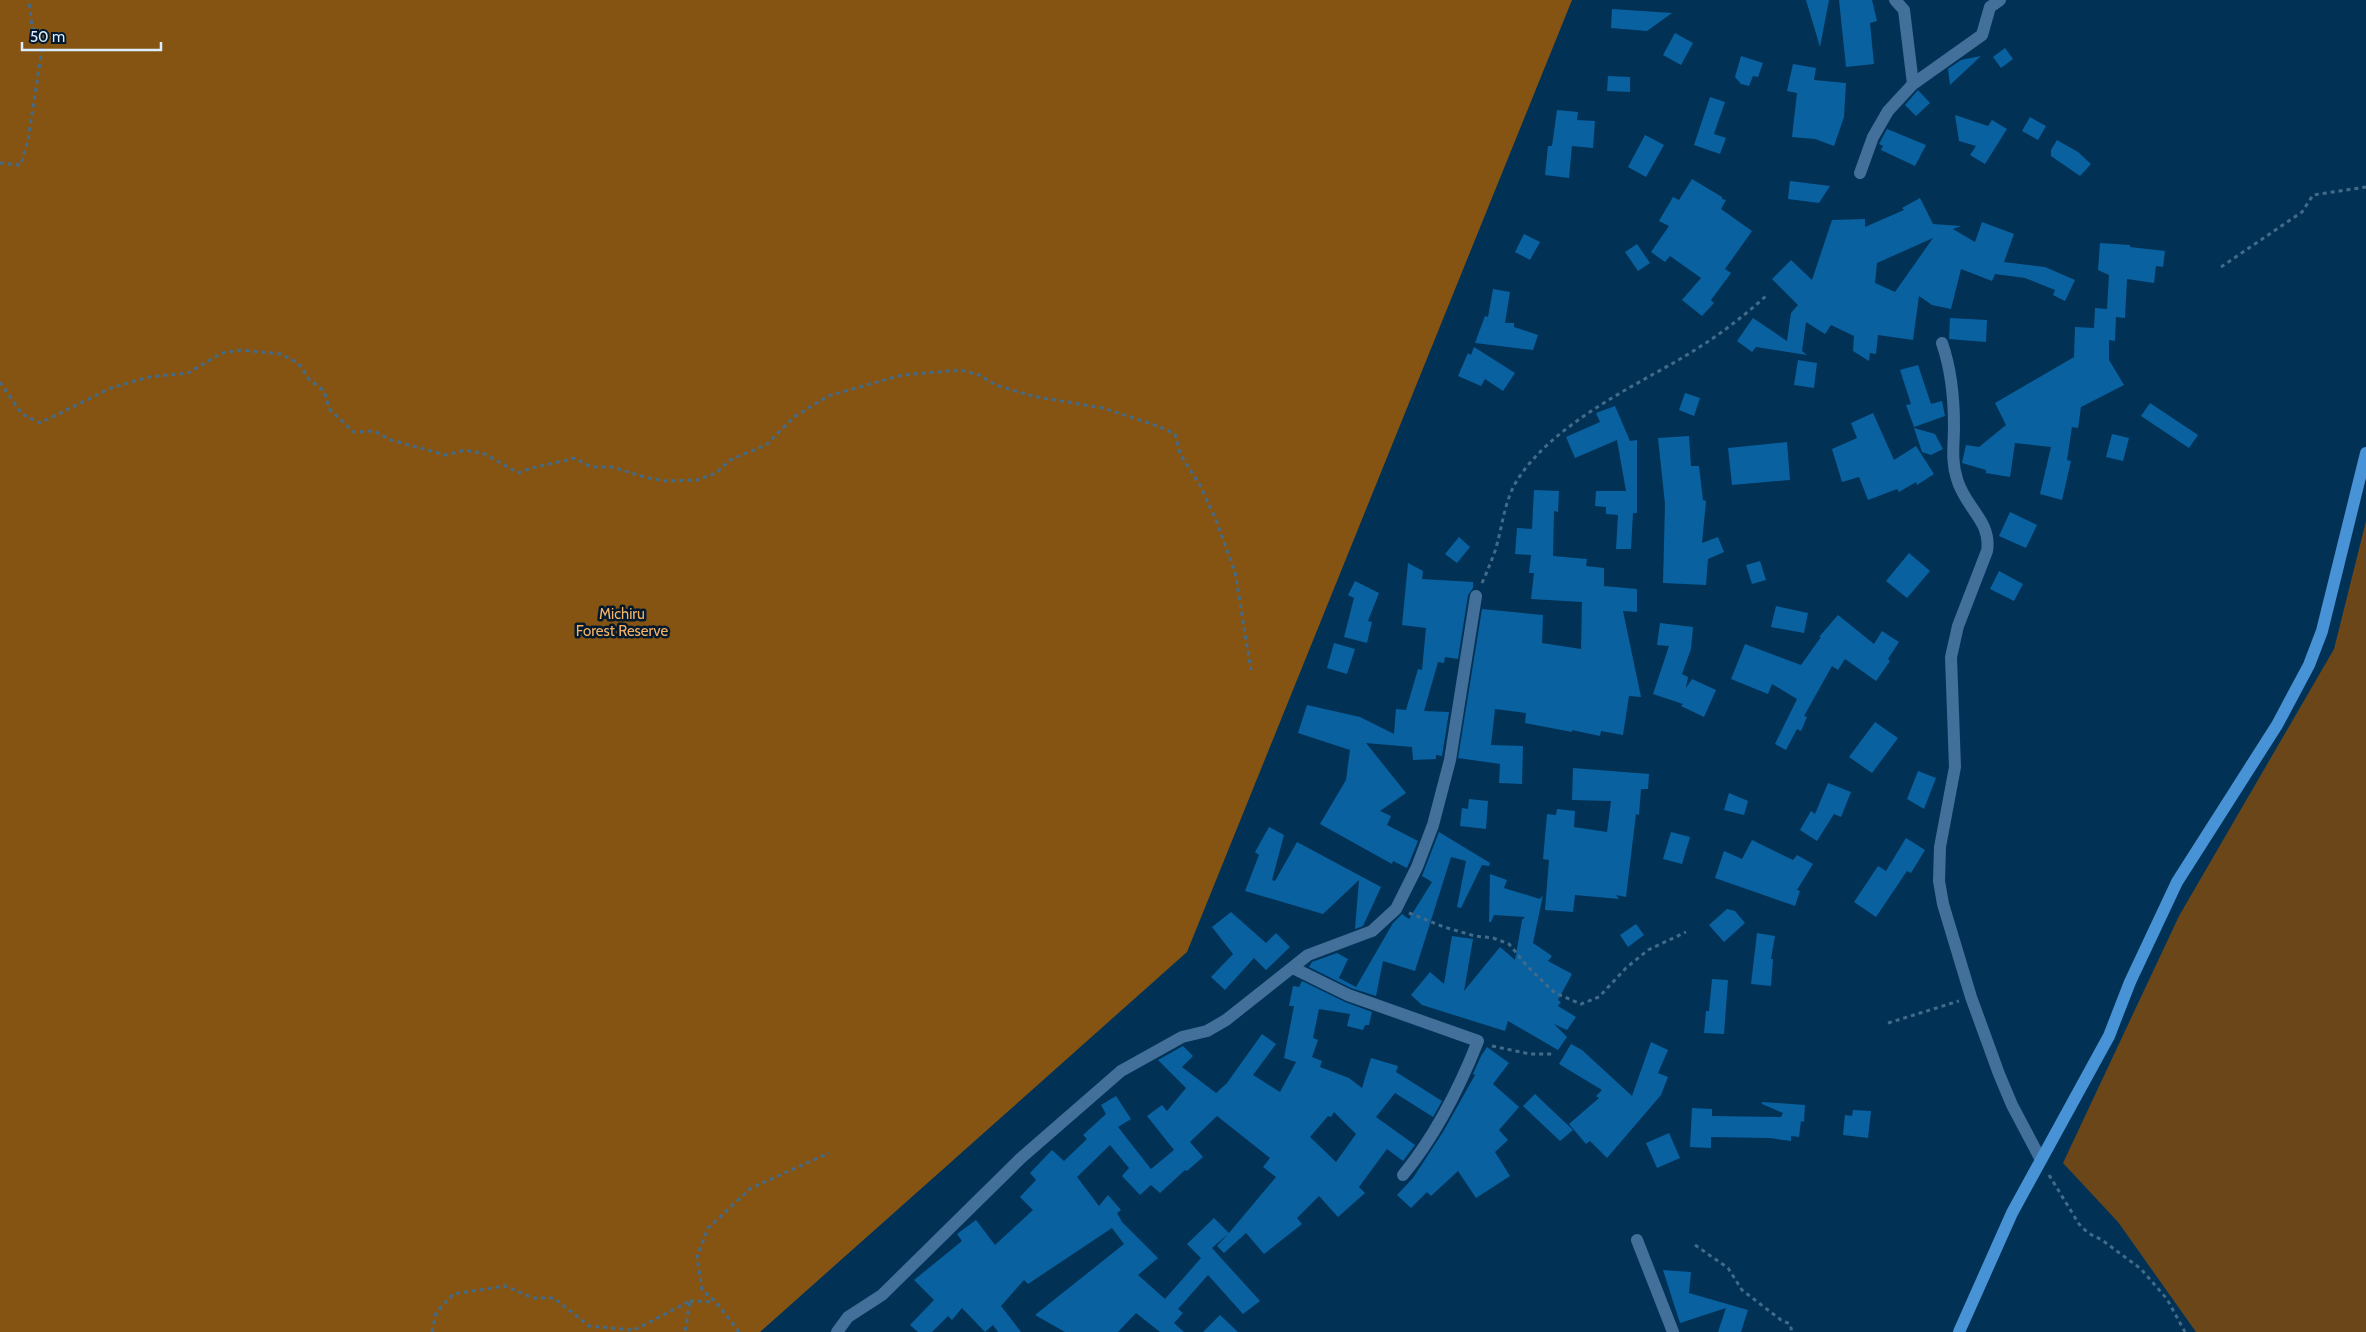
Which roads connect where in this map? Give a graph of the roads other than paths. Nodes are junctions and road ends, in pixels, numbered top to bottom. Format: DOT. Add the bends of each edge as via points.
graph roads {
  1 [pos="1895,0"];
  2 [pos="2000,0"];
  3 [pos="1913,84"];
  4 [pos="1860,174"];
  5 [pos="1942,343"];
  6 [pos="2366,453"];
  7 [pos="1476,596"];
  8 [pos="1293,968"];
  9 [pos="2040,1160"];
  10 [pos="1403,1175"];
  11 [pos="1637,1240"];
  12 [pos="838,1332"];
  13 [pos="1673,1332"];
  14 [pos="1959,1332"];
  1 -- 3 [label="street" via="1904,10"];
  2 -- 3 [label="street" via="1990,7 1982,35"];
  3 -- 4 [label="street" via="1888,111 1873,137"];
  5 -- 9 [label="street" via="1953,399 1956,478 1965,500 1987,528 1988,538 1987,551 1958,626 1951,657 1955,767 1939,865 1943,904 1971,997 2012,1105"];
  6 -- 9 [label="street" via="2323,624 2309,664 2277,725 2177,882 2130,982 2109,1036"];
  7 -- 8 [label="street" via="1450,760 1434,825 1417,867 1396,909 1372,931 1315,951"];
  8 -- 10 [label="street" via="1348,995 1478,1041 1450,1103 1423,1149"];
  8 -- 12 [label="street" via="1226,1020 1182,1037 1121,1071 1021,1158 882,1295 848,1317"];
  9 -- 14 [label="street" via="2012,1213"];
  11 -- 13 [label="street"];
}
